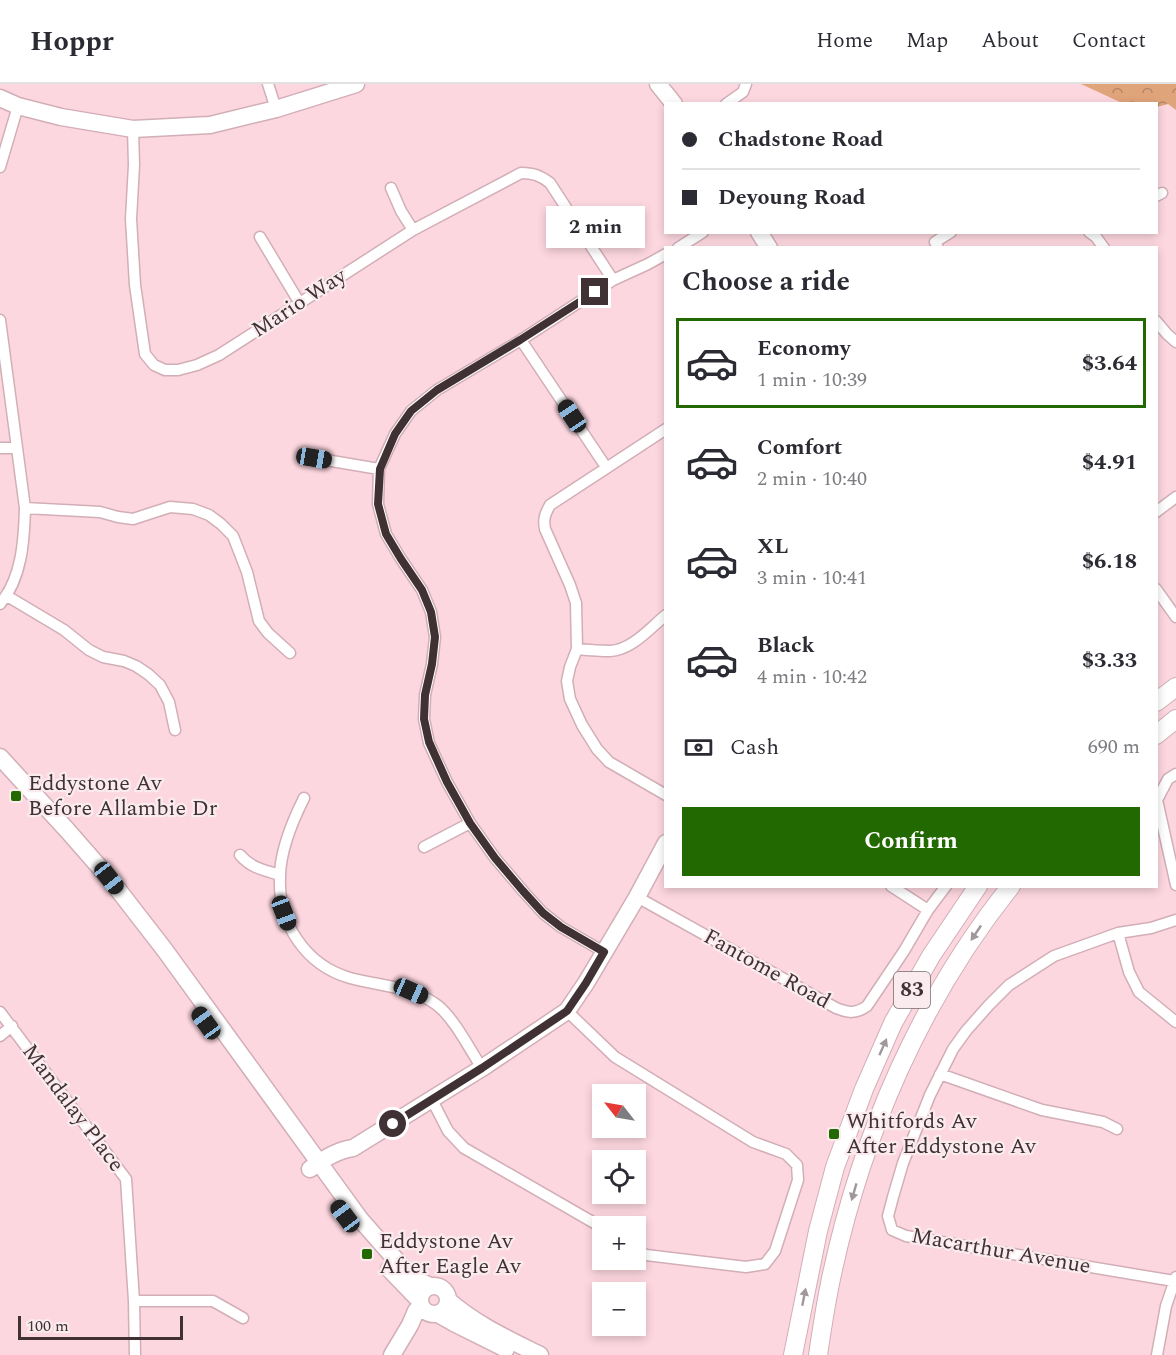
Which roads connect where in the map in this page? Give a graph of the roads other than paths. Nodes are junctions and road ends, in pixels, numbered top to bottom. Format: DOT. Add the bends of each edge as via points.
graph roads {
  1 [pos="268,84"];
  2 [pos="356,84"];
  3 [pos="658,84"];
  4 [pos="746,84"];
  5 [pos="0,98"];
  6 [pos="672,102"];
  7 [pos="729,102"];
  8 [pos="18,106"];
  9 [pos="276,109"];
  10 [pos="133,129"];
  11 [pos="0,167"];
  12 [pos="391,188"];
  13 [pos="413,230"];
  14 [pos="700,234"];
  15 [pos="949,234"];
  16 [pos="260,237"];
  17 [pos="936,245"];
  18 [pos="681,246"];
  19 [pos="664,255"];
  20 [pos="613,280"];
  21 [pos="300,302"];
  22 [pos="0,320"];
  23 [pos="1158,323"];
  24 [pos="520,340"];
  25 [pos="1176,342"];
  26 [pos="664,430"];
  27 [pos="0,448"];
  28 [pos="17,448"];
  29 [pos="314,458"];
  30 [pos="606,467"];
  31 [pos="380,469"];
  32 [pos="1176,497"];
  33 [pos="25,508"];
  34 [pos="1158,510"];
  35 [pos="1158,592"];
  36 [pos="4,600"];
  37 [pos="664,617"];
  38 [pos="1176,617"];
  39 [pos="577,649"];
  40 [pos="290,653"];
  41 [pos="1176,687"];
  42 [pos="1158,700"];
  43 [pos="1176,719"];
  44 [pos="175,730"];
  45 [pos="1158,733"];
  46 [pos="0,757"];
  47 [pos="0,771"];
  48 [pos="1176,774"];
  49 [pos="664,794"];
  50 [pos="304,798"];
  51 [pos="1158,798"];
  52 [pos="1158,804"];
  53 [pos="470,823"];
  54 [pos="424,847"];
  55 [pos="664,847"];
  56 [pos="240,855"];
  57 [pos="280,875"];
  58 [pos="1176,885"];
  59 [pos="894,888"];
  60 [pos="944,888"];
  61 [pos="977,888"];
  62 [pos="1009,888"];
  63 [pos="637,897"];
  64 [pos="928,910"];
  65 [pos="1176,920"];
  66 [pos="1118,933"];
  67 [pos="604,952"];
  68 [pos="567,1011"];
  69 [pos="0,1012"];
  70 [pos="1176,1022"];
  71 [pos="12,1026"];
  72 [pos="0,1036"];
  73 [pos="482,1068"];
  74 [pos="940,1074"];
  75 [pos="432,1100"];
  76 [pos="1117,1129"];
  77 [pos="318,1171"];
  78 [pos="592,1222"];
  79 [pos="646,1255"];
  80 [pos="1175,1279"];
  81 [pos="430,1286"];
  82 [pos="448,1300"];
  83 [pos="134,1301"];
  84 [pos="427,1309"];
  85 [pos="243,1318"];
  86 [pos="135,1355"];
  87 [pos="392,1355"];
  88 [pos="404,1355"];
  89 [pos="517,1355"];
  90 [pos="540,1355"];
  91 [pos="794,1355"];
  92 [pos="818,1355"];
  93 [pos="1156,1355"];
  1 -- 9 [label="street"];
  2 -- 9 [label="main road"];
  3 -- 6 [label="main road"];
  4 -- 7 [label="street" via="743,92"];
  5 -- 8 [label="main road"];
  8 -- 10 [label="main road"];
  8 -- 11 [label="street"];
  9 -- 10 [label="main road" via="210,125"];
  10 -- 21 [label="street, Mario Way" via="131,219 135,285 145,354 154,365 165,370 197,365"];
  12 -- 13 [label="street"];
  13 -- 20 [label="street, Mario Way" via="521,173 532,173 550,183"];
  13 -- 21 [label="street, Mario Way"];
  14 -- 18 [label="street"];
  15 -- 17 [label="street"];
  16 -- 21 [label="street"];
  19 -- 20 [label="street"];
  20 -- 24 [label="street"];
  22 -- 28 [label="street"];
  23 -- 25 [label="street"];
  24 -- 30 [label="street"];
  24 -- 31 [label="street" via="437,390 411,411 395,434"];
  26 -- 30 [label="street"];
  27 -- 28 [label="street"];
  28 -- 33 [label="street"];
  29 -- 31 [label="street"];
  30 -- 39 [label="street" via="550,505 543,520 576,603"];
  31 -- 53 [label="street" via="378,504 386,534 422,590 431,612 435,637 424,719 429,742"];
  32 -- 34 [label="street"];
  33 -- 36 [label="street" via="18,570"];
  33 -- 40 [label="street" via="100,512 133,519 170,507 193,508 209,514 237,543 259,621"];
  35 -- 38 [label="street"];
  36 -- 44 [label="street" via="64,630 89,650 148,674 169,702"];
  37 -- 39 [label="street" via="624,647 612,651"];
  39 -- 49 [label="street" via="567,681 570,699 587,733 609,762"];
  41 -- 42 [label="main road"];
  43 -- 45 [label="main road"];
  46 -- 77 [label="main road" via="68,830 157,940"];
  47 -- 77 [label="main road" via="74,852 151,948"];
  48 -- 51 [label="street" via="1168,779"];
  50 -- 57 [label="street" via="293,821"];
  52 -- 58 [label="street"];
  53 -- 54 [label="street"];
  53 -- 67 [label="street" via="543,913"];
  55 -- 63 [label="main road"];
  56 -- 57 [label="street" via="253,867"];
  57 -- 73 [label="street" via="284,913 291,931 316,961 333,972 411,991 437,1005"];
  59 -- 64 [label="street"];
  60 -- 64 [label="street, Fantome Road"];
  91 -- 61 [label="main road, 83, one-way" via="818,1231 835,1167 864,1089 893,1023"];
  62 -- 92 [label="main road, 83, one-way" via="954,967 892,1088 852,1197 832,1274"];
  63 -- 64 [label="street, Fantome Road" via="846,1013 867,1006"];
  63 -- 67 [label="main road"];
  65 -- 66 [label="street, Macarthur Avenue"];
  66 -- 70 [label="street" via="1139,992"];
  66 -- 74 [label="street, Macarthur Avenue" via="1054,956 1009,985 966,1030"];
  67 -- 68 [label="main road"];
  68 -- 73 [label="main road"];
  68 -- 79 [label="street" via="615,1057 753,1142 786,1154 797,1165 798,1180 775,1251 765,1264 746,1267"];
  69 -- 71 [label="street, Mandalay Place"];
  71 -- 72 [label="street"];
  71 -- 83 [label="street, Mandalay Place" via="126,1179"];
  73 -- 75 [label="main road"];
  74 -- 76 [label="street" via="1042,1110 1103,1122"];
  74 -- 80 [label="street, Macarthur Avenue" via="903,1163 888,1216 892,1230 906,1236"];
  75 -- 77 [label="main road" via="353,1148 350,1157"];
  75 -- 78 [label="street" via="448,1131 464,1148"];
  77 -- 81 [label="main road" via="400,1265"];
  77 -- 84 [label="main road" via="359,1234"];
  80 -- 93 [label="street"];
  81 -- 82 [label="main road" via="442,1288"];
  81 -- 84 [label="main road" via="422,1292"];
  82 -- 84 [label="main road" via="446,1308"];
  82 -- 90 [label="main road"];
  83 -- 85 [label="street" via="213,1301"];
  83 -- 86 [label="street, Mandalay Place"];
  84 -- 87 [label="main road" via="416,1311"];
  84 -- 88 [label="main road" via="428,1321"];
  84 -- 89 [label="main road"];
}
